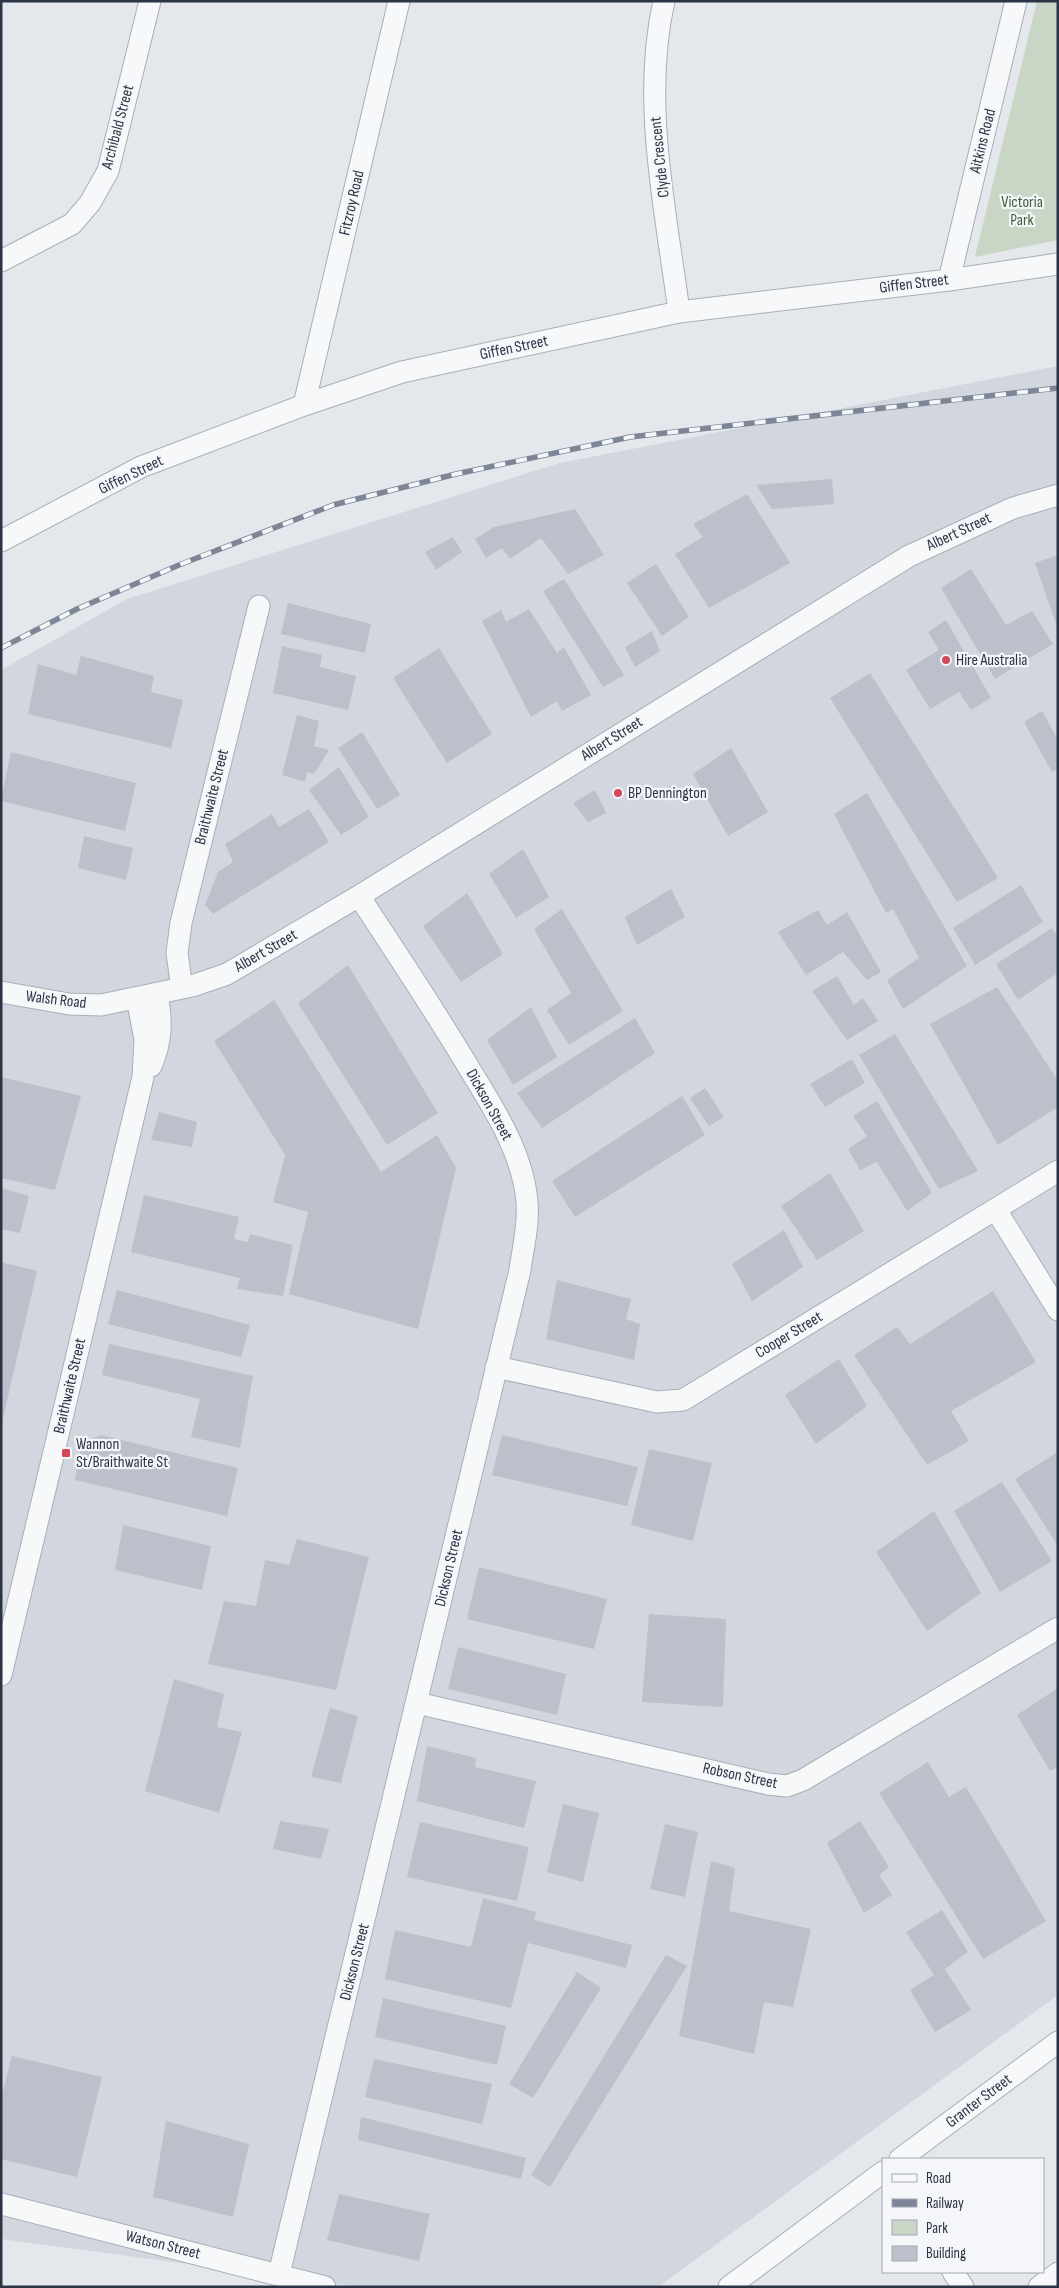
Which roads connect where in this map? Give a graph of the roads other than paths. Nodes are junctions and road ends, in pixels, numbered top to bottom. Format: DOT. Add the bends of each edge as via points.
graph roads {
  1 [pos="150,1"];
  2 [pos="399,1"];
  3 [pos="664,1"];
  4 [pos="1016,1"];
  5 [pos="1,261"];
  6 [pos="1058,264"];
  7 [pos="949,280"];
  8 [pos="679,312"];
  9 [pos="304,405"];
  10 [pos="1058,495"];
  11 [pos="1,541"];
  12 [pos="258,606"];
  13 [pos="359,896"];
  14 [pos="170,991"];
  15 [pos="1,992"];
  16 [pos="136,998"];
  17 [pos="139,1096"];
  18 [pos="1058,1171"];
  19 [pos="996,1210"];
  20 [pos="1058,1310"];
  21 [pos="496,1367"];
  22 [pos="1058,1628"];
  23 [pos="1,1675"];
  24 [pos="417,1703"];
  25 [pos="1058,2042"];
  26 [pos="901,2158"];
  27 [pos="882,2174"];
  28 [pos="1,2204"];
  29 [pos="954,2273"];
  30 [pos="1058,2273"];
  31 [pos="279,2274"];
  32 [pos="325,2287"];
  33 [pos="729,2287"];
  34 [pos="963,2287"];
  35 [pos="1039,2287"];
  1 -- 5 [label="street, Archibald Street" via="108,171 90,203 72,224"];
  2 -- 9 [label="street, Fitzroy Road"];
  3 -- 8 [label="street, Clyde Crescent" via="654,63 654,122"];
  4 -- 7 [label="street, Aitkins Road"];
  6 -- 7 [label="street, Giffen Street"];
  7 -- 8 [label="street, Giffen Street"];
  8 -- 9 [label="street, Giffen Street" via="402,372"];
  9 -- 11 [label="street, Giffen Street" via="141,467"];
  10 -- 13 [label="street, Albert Street" via="1013,508 909,556"];
  12 -- 14 [label="street, Braithwaite Street" via="181,923"];
  13 -- 14 [label="street, Albert Street" via="244,965 211,980"];
  13 -- 21 [label="street, Dickson Street" via="506,1128 522,1172 527,1203 526,1231 520,1270"];
  14 -- 16 [label="street, Walsh Road"];
  14 -- 17 [label="street, Braithwaite Street" via="161,1018 160,1037"];
  15 -- 16 [label="street, Walsh Road" via="69,1004 101,1005"];
  16 -- 17 [label="street, Braithwaite Street" via="145,1039 145,1064"];
  17 -- 23 [label="street, Braithwaite Street"];
  18 -- 19 [label="street, Cooper Street"];
  19 -- 20 [label="street"];
  19 -- 21 [label="street, Cooper Street" via="683,1400 657,1402"];
  21 -- 24 [label="street, Dickson Street"];
  22 -- 24 [label="street, Robson Street" via="803,1780 787,1786"];
  24 -- 31 [label="street, Dickson Street"];
  25 -- 26 [label="street, Granter Street"];
  27 -- 33 [label="street"];
  28 -- 31 [label="street, Watson Street"];
  29 -- 34 [label="street"];
  30 -- 35 [label="street"];
  31 -- 32 [label="street, Watson Street"];
}
